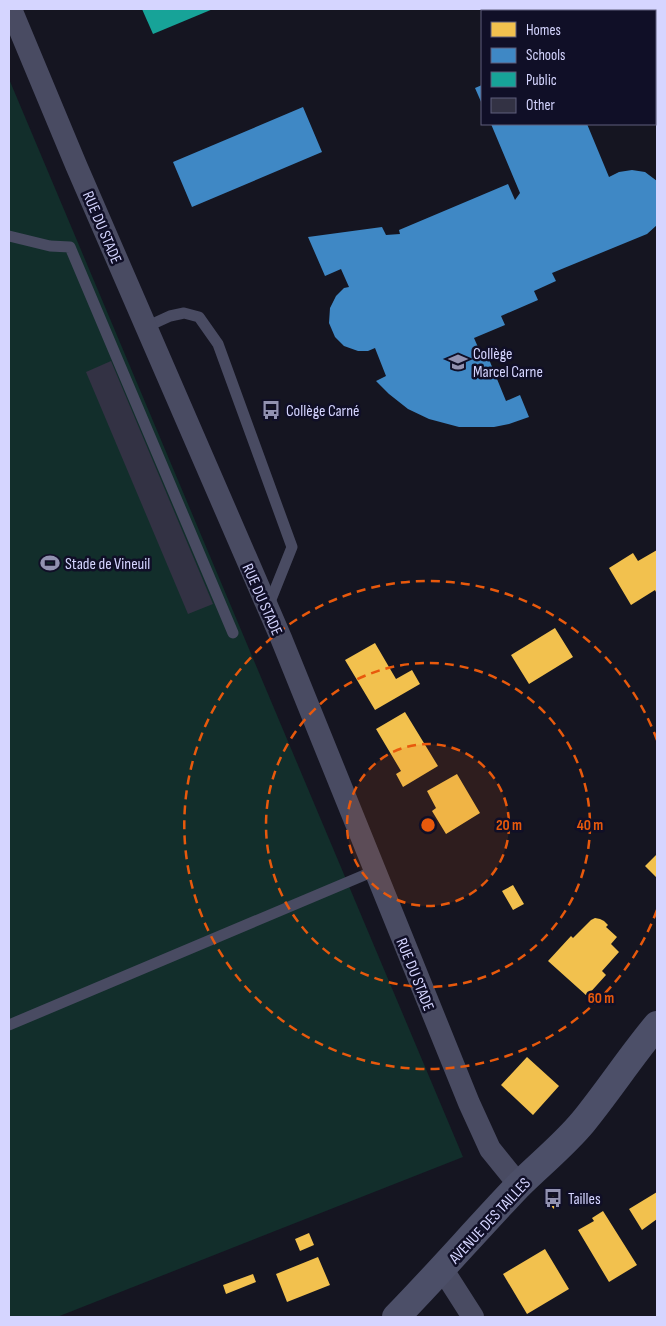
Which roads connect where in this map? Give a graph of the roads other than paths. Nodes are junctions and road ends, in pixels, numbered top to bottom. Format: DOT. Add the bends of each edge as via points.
graph roads {
  1 [pos="11,9"];
  2 [pos="9,236"];
  3 [pos="146,327"];
  4 [pos="268,609"];
  5 [pos="233,633"];
  6 [pos="374,871"];
  7 [pos="9,1025"];
  8 [pos="657,1025"];
  9 [pos="519,1186"];
  10 [pos="443,1270"];
  11 [pos="396,1317"];
  12 [pos="473,1317"];
  1 -- 3 [label="street, RUE DU STADE"];
  2 -- 5 [label="lane" via="50,246 70,247"];
  3 -- 4 [label="street, RUE DU STADE"];
  3 -- 4 [label="lane" via="184,313 200,317 218,344 292,547"];
  4 -- 6 [label="street, RUE DU STADE"];
  6 -- 7 [label="lane"];
  6 -- 9 [label="street, RUE DU STADE" via="490,1149"];
  8 -- 9 [label="street, AVENUE DES TAILLES" via="582,1123"];
  9 -- 10 [label="street, AVENUE DES TAILLES"];
  10 -- 11 [label="street, AVENUE DES TAILLES"];
  10 -- 12 [label="street"];
}
